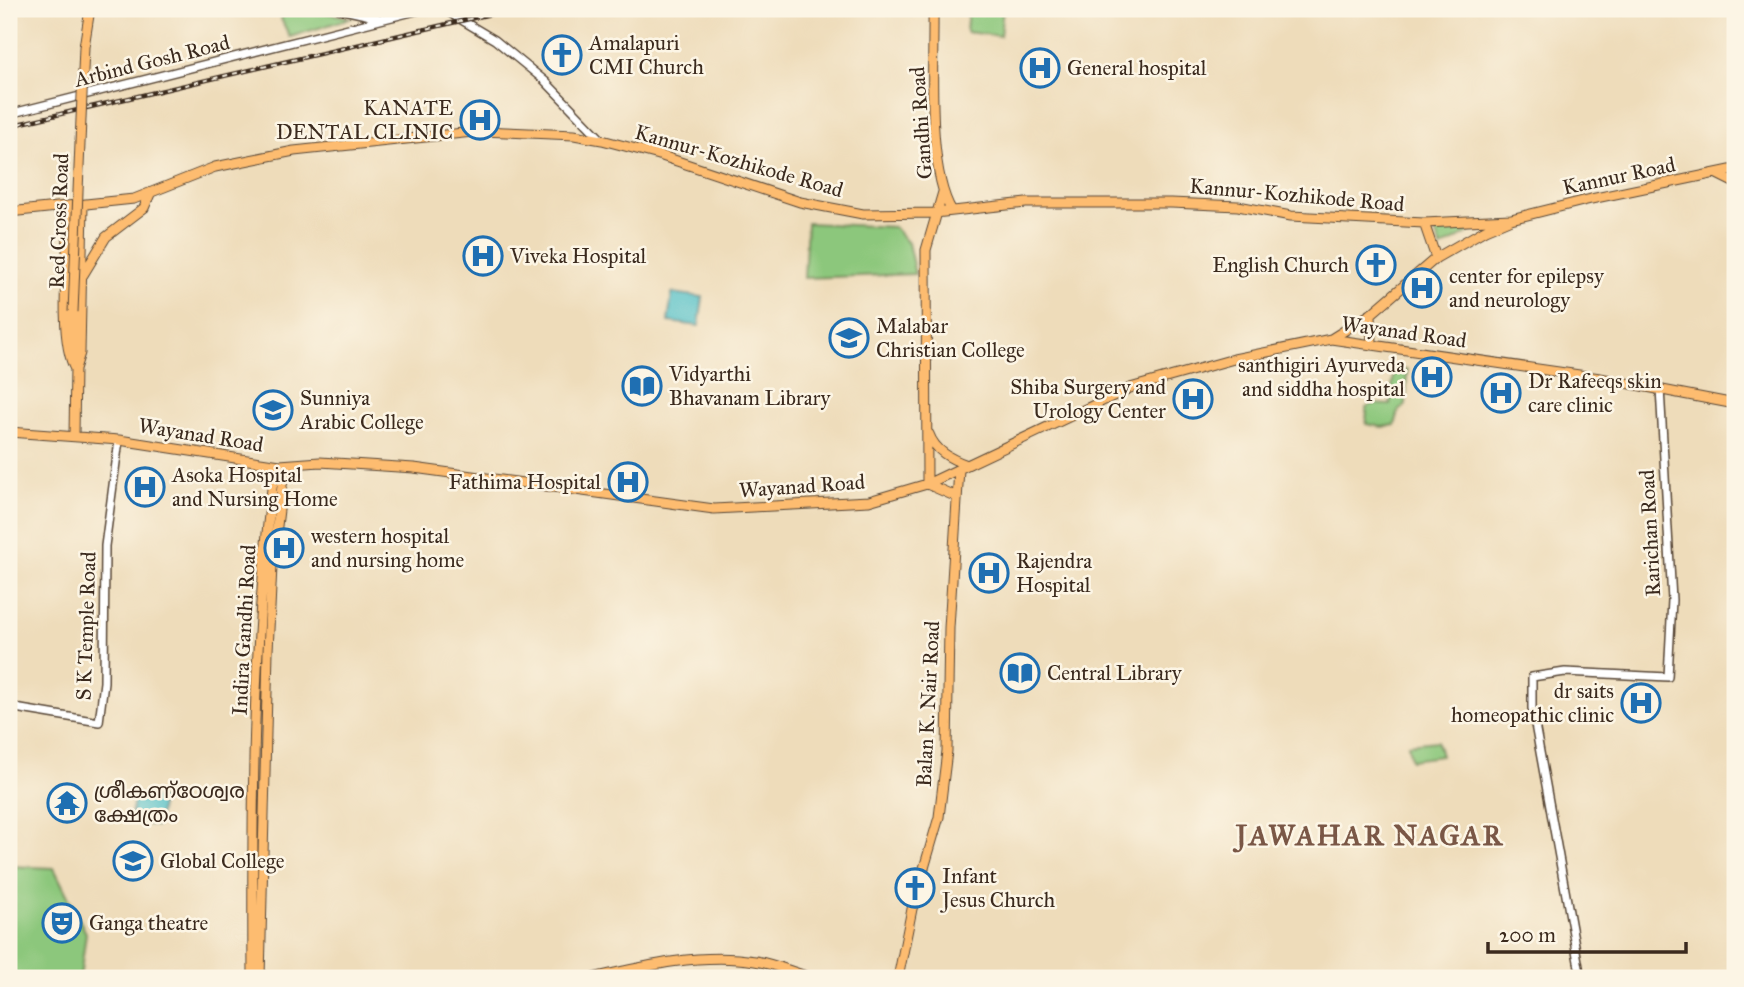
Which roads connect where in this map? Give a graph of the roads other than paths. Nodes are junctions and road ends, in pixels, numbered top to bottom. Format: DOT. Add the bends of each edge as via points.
graph roads {
  1 [pos="90,9"];
  2 [pos="339,9"];
  3 [pos="425,9"];
  4 [pos="443,9"];
  5 [pos="933,9"];
  6 [pos="384,19"];
  7 [pos="9,114"];
  8 [pos="602,140"];
  9 [pos="1732,171"];
  10 [pos="1715,174"];
  11 [pos="1735,183"];
  12 [pos="943,192"];
  13 [pos="150,194"];
  14 [pos="83,205"];
  15 [pos="69,208"];
  16 [pos="952,211"];
  17 [pos="9,212"];
  18 [pos="935,213"];
  19 [pos="1511,219"];
  20 [pos="1424,223"];
  21 [pos="1436,258"];
  22 [pos="81,280"];
  23 [pos="1371,314"];
  24 [pos="1331,339"];
  25 [pos="1372,344"];
  26 [pos="75,369"];
  27 [pos="1660,388"];
  28 [pos="1735,404"];
  29 [pos="927,429"];
  30 [pos="9,432"];
  31 [pos="74,435"];
  32 [pos="119,440"];
  33 [pos="280,465"];
  34 [pos="963,467"];
  35 [pos="927,484"];
  36 [pos="957,497"];
  37 [pos="9,707"];
  38 [pos="258,842"];
  39 [pos="253,978"];
  40 [pos="260,978"];
  41 [pos="593,978"];
  42 [pos="813,978"];
  43 [pos="898,978"];
  44 [pos="1581,978"];
  1 -- 26 [label="main road, Red Cross Road, bridge" via="84,47 73,312"];
  2 -- 6 [label="street"];
  3 -- 6 [label="street, Arbind Gosh Road"];
  4 -- 8 [label="street" via="495,40"];
  5 -- 12 [label="main road, Gandhi Road" via="936,139"];
  6 -- 7 [label="street, Arbind Gosh Road"];
  8 -- 13 [label="main road, Kannur-Kozhikode Road" via="482,131 358,143 215,167"];
  8 -- 18 [label="main road, Kannur-Kozhikode Road" via="800,202 863,214"];
  9 -- 10 [label="main road, Kannur Road"];
  10 -- 11 [label="main road"];
  10 -- 19 [label="main road, Kannur Road"];
  12 -- 16 [label="main road, Gandhi Road"];
  12 -- 18 [label="main road, Gandhi Road"];
  13 -- 14 [label="main road, Kannur-Kozhikode Road"];
  13 -- 22 [label="main road" via="144,208 106,237"];
  14 -- 15 [label="main road, Kannur-Kozhikode Road"];
  14 -- 22 [label="main road"];
  15 -- 17 [label="main road, Kannur-Kozhikode Road"];
  15 -- 26 [label="main road" via="66,311 69,358"];
  16 -- 18 [label="main road, Kannur-Kozhikode Road"];
  16 -- 20 [label="main road, Kannur-Kozhikode Road" via="1026,203 1171,203 1238,206 1291,216"];
  18 -- 29 [label="main road, Gandhi Road" via="926,250"];
  19 -- 20 [label="main road, Kannur-Kozhikode Road"];
  19 -- 21 [label="main road"];
  20 -- 21 [label="main road"];
  21 -- 23 [label="main road"];
  22 -- 26 [label="main road" via="80,352"];
  23 -- 24 [label="main road"];
  23 -- 25 [label="main road"];
  24 -- 25 [label="main road, Wayanad Road"];
  24 -- 34 [label="main road, Wayanad Road" via="1130,388"];
  25 -- 27 [label="main road, Wayanad Road"];
  26 -- 31 [label="main road, Red Cross Road"];
  27 -- 28 [label="main road, Wayanad Road"];
  27 -- 44 [label="street, Rarichan Road" via="1672,600 1668,677 1565,672 1532,677 1532,708"];
  29 -- 34 [label="main road" via="932,443"];
  29 -- 35 [label="main road, Gandhi Road"];
  30 -- 31 [label="main road, Wayanad Road"];
  31 -- 32 [label="main road, Wayanad Road"];
  32 -- 33 [label="main road, Wayanad Road"];
  32 -- 37 [label="street, S K Temple Road" via="105,546 104,682 99,722"];
  33 -- 35 [label="main road, Wayanad Road" via="320,462 414,468 714,509 869,501"];
  33 -- 38 [label="main road, Indira Gandhi Road" via="274,473 264,554"];
  34 -- 35 [label="main road, Wayanad Road"];
  34 -- 36 [label="main road, Balan K. Nair Road"];
  35 -- 36 [label="main road"];
  36 -- 43 [label="main road, Balan K. Nair Road" via="948,628 947,751 939,817"];
  38 -- 39 [label="main road, Indira Gandhi Road"];
  38 -- 40 [label="main road, Indira Gandhi Road"];
  41 -- 42 [label="main road" via="724,957"];
}
